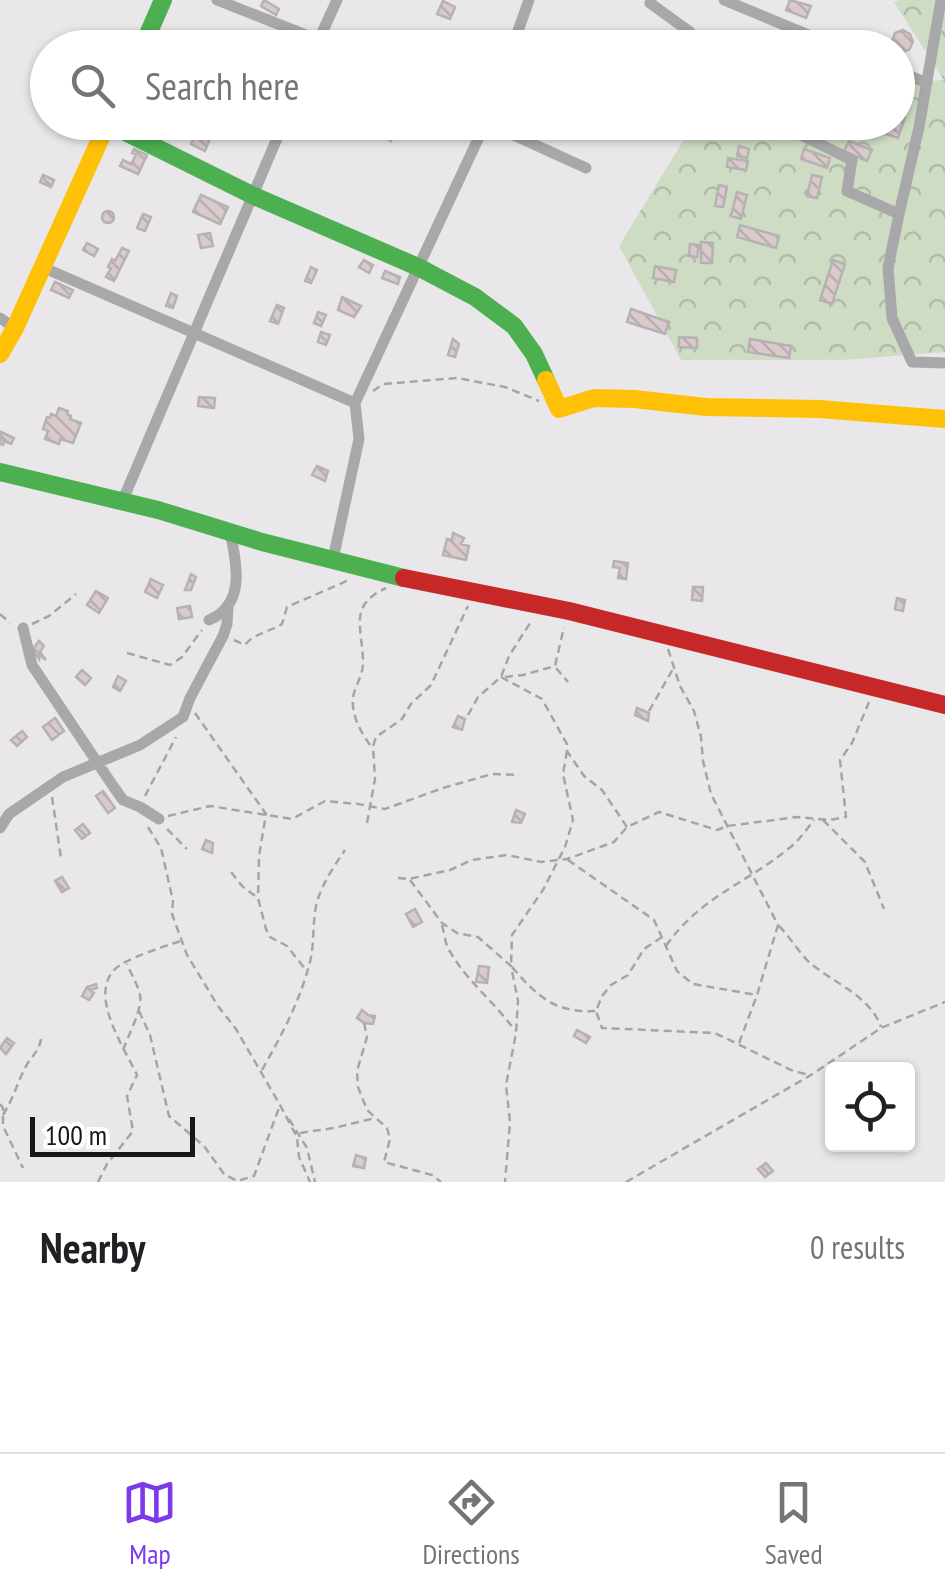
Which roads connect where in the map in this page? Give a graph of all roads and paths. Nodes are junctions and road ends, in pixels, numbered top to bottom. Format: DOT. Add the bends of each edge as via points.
graph roads {
  1 [pos="163,0"];
  2 [pos="217,0"];
  3 [pos="338,0"];
  4 [pos="529,0"];
  5 [pos="650,0"];
  6 [pos="724,0"];
  7 [pos="941,0"];
  8 [pos="150,30"];
  9 [pos="286,30"];
  10 [pos="327,30"];
  11 [pos="518,30"];
  12 [pos="687,30"];
  13 [pos="796,30"];
  14 [pos="915,78"];
  15 [pos="927,83"];
  16 [pos="100,140"];
  17 [pos="142,140"];
  18 [pos="277,140"];
  19 [pos="478,140"];
  20 [pos="524,140"];
  21 [pos="812,140"];
  22 [pos="586,168"];
  23 [pos="254,196"];
  24 [pos="900,214"];
  25 [pos="42,267"];
  26 [pos="418,267"];
  27 [pos="7,323"];
  28 [pos="194,334"];
  29 [pos="0,354"];
  30 [pos="945,363"];
  31 [pos="355,403"];
  32 [pos="558,409"];
  33 [pos="945,419"];
  34 [pos="0,472"];
  35 [pos="122,502"];
  36 [pos="230,532"];
  37 [pos="333,559"];
  38 [pos="369,568"];
  39 [pos="405,578"];
  40 [pos="476,592"];
  41 [pos="76,594"];
  42 [pos="540,606"];
  43 [pos="228,607"];
  44 [pos="569,611"];
  45 [pos="0,614"];
  46 [pos="209,620"];
  47 [pos="23,628"];
  48 [pos="664,633"];
  49 [pos="223,636"];
  50 [pos="127,653"];
  51 [pos="555,666"];
  52 [pos="674,668"];
  53 [pos="501,677"];
  54 [pos="568,682"];
  55 [pos="875,688"];
  56 [pos="190,698"];
  57 [pos="945,705"];
  58 [pos="649,711"];
  59 [pos="468,715"];
  60 [pos="183,717"];
  61 [pos="373,746"];
  62 [pos="567,751"];
  63 [pos="97,762"];
  64 [pos="519,775"];
  65 [pos="50,785"];
  66 [pos="369,806"];
  67 [pos="140,813"];
  68 [pos="266,814"];
  69 [pos="159,819"];
  70 [pos="815,819"];
  71 [pos="822,820"];
  72 [pos="367,823"];
  73 [pos="726,826"];
  74 [pos="627,827"];
  75 [pos="0,828"];
  76 [pos="187,849"];
  77 [pos="345,850"];
  78 [pos="61,858"];
  79 [pos="567,859"];
  80 [pos="558,860"];
  81 [pos="231,872"];
  82 [pos="752,874"];
  83 [pos="398,878"];
  84 [pos="409,879"];
  85 [pos="258,898"];
  86 [pos="884,909"];
  87 [pos="442,923"];
  88 [pos="778,924"];
  89 [pos="662,937"];
  90 [pos="181,940"];
  91 [pos="666,946"];
  92 [pos="126,963"];
  93 [pos="512,966"];
  94 [pos="308,972"];
  95 [pos="757,995"];
  96 [pos="945,1002"];
  97 [pos="139,1011"];
  98 [pos="596,1011"];
  99 [pos="364,1023"];
  100 [pos="881,1028"];
  101 [pos="516,1033"];
  102 [pos="41,1038"];
  103 [pos="738,1046"];
  104 [pos="123,1050"];
  105 [pos="261,1072"];
  106 [pos="811,1076"];
  107 [pos="0,1104"];
  108 [pos="280,1105"];
  109 [pos="3,1115"];
  110 [pos="375,1118"];
  111 [pos="299,1133"];
  112 [pos="22,1168"];
  113 [pos="237,1181"];
  114 [pos="98,1182"];
  115 [pos="313,1182"];
  116 [pos="441,1182"];
  117 [pos="505,1182"];
  118 [pos="626,1182"];
  1 -- 8 [label="street"];
  2 -- 9 [label="street"];
  3 -- 10 [label="street"];
  4 -- 11 [label="street"];
  5 -- 12 [label="street"];
  6 -- 13 [label="street"];
  7 -- 15 [label="street"];
  14 -- 15 [label="street"];
  15 -- 24 [label="street"];
  16 -- 25 [label="street"];
  17 -- 23 [label="street"];
  18 -- 23 [label="street"];
  19 -- 26 [label="street"];
  20 -- 22 [label="street"];
  21 -- 24 [label="street" via="852,160 847,191"];
  23 -- 26 [label="street"];
  23 -- 28 [label="street"];
  24 -- 30 [label="street" via="888,268 892,318 912,362"];
  25 -- 27 [label="street"];
  25 -- 28 [label="street"];
  26 -- 31 [label="street"];
  26 -- 32 [label="street" via="514,326"];
  27 -- 29 [label="street"];
  28 -- 31 [label="street"];
  28 -- 35 [label="street"];
  31 -- 32 [label="path" via="382,384 457,378 505,387"];
  31 -- 37 [label="street" via="360,440"];
  32 -- 33 [label="street" via="594,398 634,399"];
  34 -- 35 [label="street"];
  35 -- 36 [label="street"];
  36 -- 37 [label="street"];
  36 -- 43 [label="street" via="237,580"];
  37 -- 38 [label="street"];
  38 -- 39 [label="street"];
  38 -- 49 [label="path" via="287,606 282,624 246,644"];
  39 -- 40 [label="street"];
  39 -- 61 [label="path" via="370,595 360,612 364,668 352,698"];
  40 -- 42 [label="street"];
  40 -- 61 [label="path" via="430,685"];
  41 -- 47 [label="path"];
  42 -- 44 [label="street"];
  42 -- 53 [label="path"];
  43 -- 46 [label="street"];
  43 -- 49 [label="street"];
  44 -- 48 [label="street"];
  44 -- 51 [label="path"];
  45 -- 47 [label="path"];
  46 -- 50 [label="path" via="170,664"];
  47 -- 63 [label="street" via="32,665"];
  48 -- 52 [label="path"];
  48 -- 55 [label="street"];
  49 -- 56 [label="street"];
  51 -- 53 [label="path"];
  51 -- 54 [label="path"];
  52 -- 58 [label="path"];
  52 -- 73 [label="path" via="694,712 711,794"];
  53 -- 59 [label="path"];
  53 -- 62 [label="path" via="542,699"];
  55 -- 57 [label="street"];
  55 -- 71 [label="path" via="840,760 846,817"];
  56 -- 60 [label="street"];
  56 -- 68 [label="path" via="197,718"];
  60 -- 63 [label="street"];
  60 -- 67 [label="path"];
  61 -- 66 [label="path"];
  62 -- 74 [label="path"];
  62 -- 80 [label="path" via="563,774 573,820"];
  63 -- 65 [label="street"];
  63 -- 67 [label="street"];
  64 -- 66 [label="path" via="492,774 386,809"];
  65 -- 75 [label="street"];
  65 -- 78 [label="path"];
  66 -- 68 [label="path" via="325,801 292,818"];
  66 -- 72 [label="path"];
  67 -- 69 [label="street"];
  67 -- 90 [label="path" via="161,848"];
  68 -- 69 [label="path" via="210,806"];
  68 -- 85 [label="path"];
  69 -- 76 [label="path"];
  70 -- 71 [label="path"];
  70 -- 73 [label="path"];
  70 -- 82 [label="path" via="792,847"];
  71 -- 86 [label="path" via="866,862"];
  73 -- 74 [label="path" via="717,830 659,812"];
  73 -- 82 [label="path"];
  74 -- 79 [label="path" via="614,842"];
  77 -- 94 [label="path" via="320,892"];
  79 -- 80 [label="path"];
  79 -- 89 [label="path" via="654,920"];
  80 -- 84 [label="path" via="507,854"];
  80 -- 93 [label="path" via="512,935"];
  81 -- 85 [label="path"];
  82 -- 88 [label="path"];
  82 -- 91 [label="path" via="712,899"];
  83 -- 84 [label="path"];
  84 -- 87 [label="path"];
  85 -- 94 [label="path" via="270,936"];
  87 -- 93 [label="path" via="478,938"];
  87 -- 101 [label="path" via="447,947"];
  88 -- 95 [label="path"];
  88 -- 100 [label="path" via="807,961 876,1014"];
  89 -- 91 [label="path"];
  89 -- 98 [label="path" via="644,948 628,975 610,984"];
  90 -- 92 [label="path"];
  90 -- 105 [label="path"];
  91 -- 95 [label="path" via="677,971 693,984"];
  92 -- 97 [label="path" via="141,998"];
  92 -- 104 [label="path" via="106,987"];
  93 -- 98 [label="path" via="550,1005"];
  93 -- 101 [label="path"];
  94 -- 105 [label="path"];
  95 -- 103 [label="path"];
  96 -- 100 [label="path"];
  97 -- 104 [label="path"];
  97 -- 113 [label="path" via="168,1116"];
  98 -- 103 [label="path" via="602,1028 715,1034"];
  99 -- 110 [label="path" via="368,1037 358,1087"];
  100 -- 106 [label="path"];
  101 -- 117 [label="path" via="506,1085"];
  102 -- 109 [label="path"];
  103 -- 106 [label="path"];
  104 -- 114 [label="path" via="137,1075 127,1096 133,1131"];
  105 -- 108 [label="path"];
  106 -- 118 [label="path"];
  107 -- 109 [label="path"];
  108 -- 111 [label="path"];
  108 -- 113 [label="path" via="254,1176"];
  108 -- 115 [label="path"];
  109 -- 112 [label="path"];
  110 -- 111 [label="path"];
  110 -- 116 [label="path" via="390,1139 384,1162"];
  111 -- 115 [label="path"];
}
